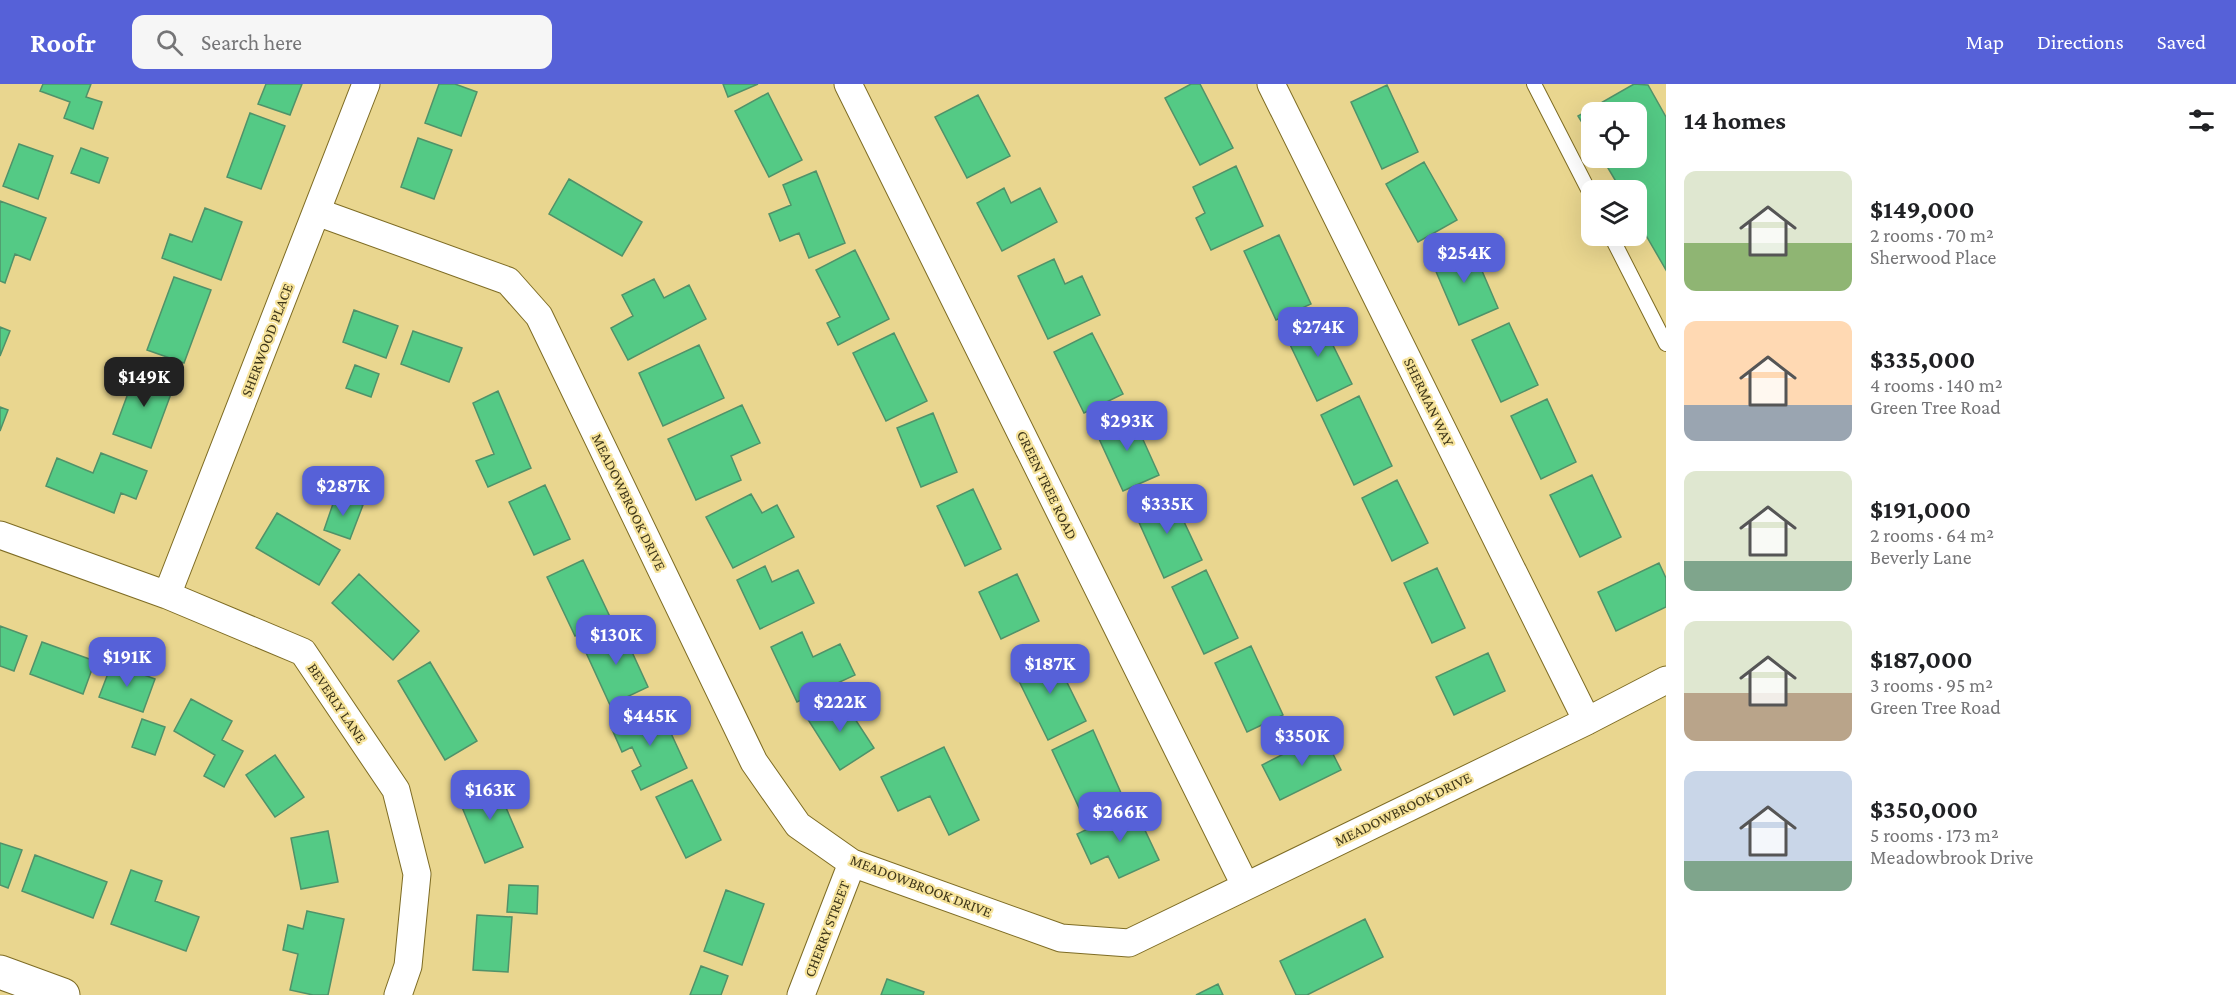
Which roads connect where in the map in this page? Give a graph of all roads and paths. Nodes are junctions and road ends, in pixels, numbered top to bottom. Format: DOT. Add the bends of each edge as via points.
graph roads {
  1 [pos="366,84"];
  2 [pos="848,84"];
  3 [pos="1271,84"];
  4 [pos="1534,84"];
  5 [pos="1583,180"];
  6 [pos="318,212"];
  7 [pos="1616,246"];
  8 [pos="1666,344"];
  9 [pos="0,535"];
  10 [pos="167,595"];
  11 [pos="1666,680"];
  12 [pos="1587,721"];
  13 [pos="852,863"];
  14 [pos="1245,885"];
  15 [pos="0,972"];
  16 [pos="63,995"];
  17 [pos="398,995"];
  18 [pos="801,995"];
  1 -- 6 [label="street, SHERWOOD PLACE"];
  2 -- 14 [label="street, GREEN TREE ROAD"];
  3 -- 12 [label="street, SHERMAN WAY"];
  4 -- 5 [label="lane"];
  6 -- 10 [label="street, SHERWOOD PLACE"];
  6 -- 13 [label="street, MEADOWBROOK DRIVE" via="508,281 540,316 754,762 798,825"];
  7 -- 8 [label="lane"];
  9 -- 10 [label="street, BEVERLY LANE"];
  10 -- 17 [label="street, BEVERLY LANE" via="303,652 396,790 417,874 408,966"];
  11 -- 12 [label="street, MEADOWBROOK DRIVE"];
  12 -- 14 [label="street, MEADOWBROOK DRIVE"];
  13 -- 14 [label="street, MEADOWBROOK DRIVE" via="1061,938 1129,943"];
  13 -- 18 [label="street, CHERRY STREET"];
  15 -- 16 [label="street"];
}
